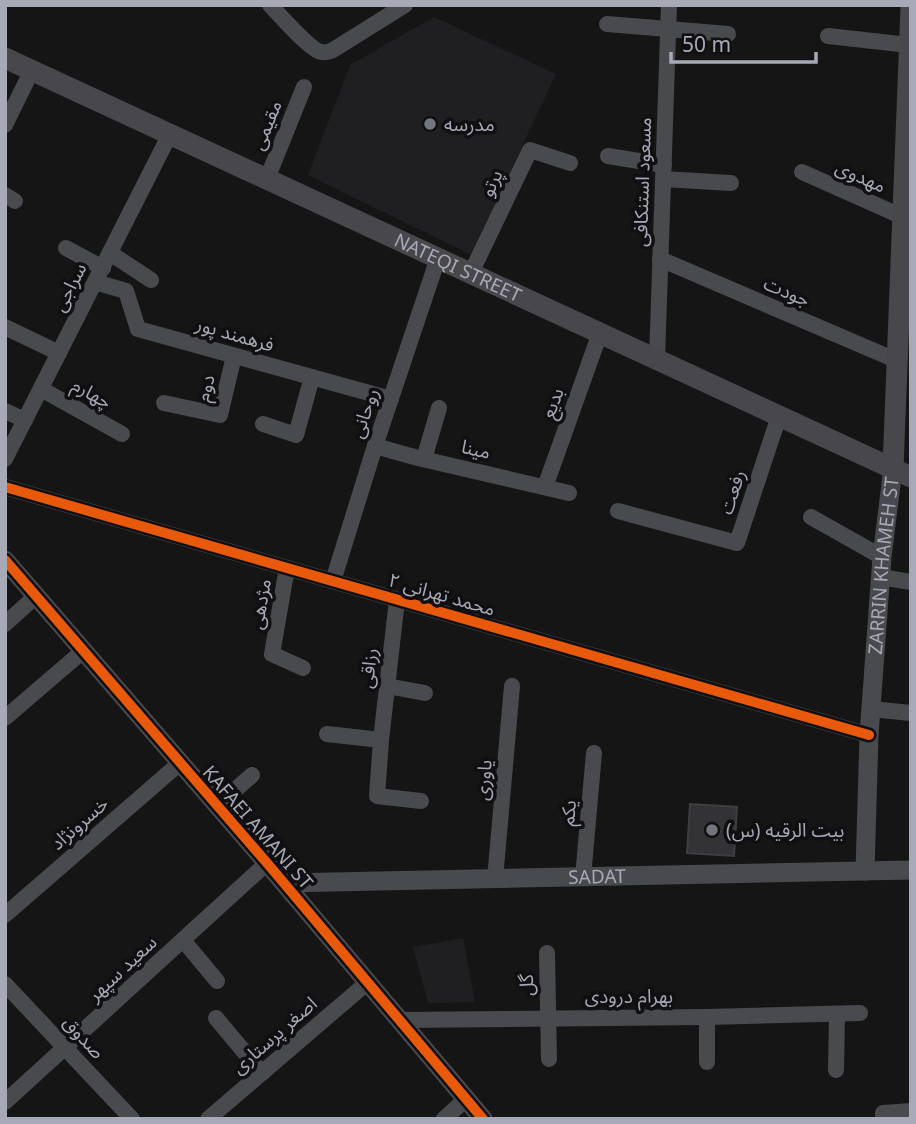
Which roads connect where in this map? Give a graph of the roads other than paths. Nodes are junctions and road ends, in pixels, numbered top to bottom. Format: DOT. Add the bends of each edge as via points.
graph roads {
  1 [pos="270,5"];
  2 [pos="405,5"];
  3 [pos="669,5"];
  4 [pos="911,8"];
  5 [pos="607,24"];
  6 [pos="668,28"];
  7 [pos="728,34"];
  8 [pos="828,36"];
  9 [pos="909,45"];
  10 [pos="5,58"];
  11 [pos="32,71"];
  12 [pos="304,88"];
  13 [pos="5,125"];
  14 [pos="170,134"];
  15 [pos="608,156"];
  16 [pos="570,163"];
  17 [pos="664,172"];
  18 [pos="802,172"];
  19 [pos="267,179"];
  20 [pos="731,183"];
  21 [pos="907,184"];
  22 [pos="903,217"];
  23 [pos="66,248"];
  24 [pos="110,253"];
  25 [pos="438,258"];
  26 [pos="660,259"];
  27 [pos="471,274"];
  28 [pos="99,275"];
  29 [pos="151,279"];
  30 [pos="5,327"];
  31 [pos="600,333"];
  32 [pos="59,353"];
  33 [pos="234,356"];
  34 [pos="657,359"];
  35 [pos="898,361"];
  36 [pos="312,377"];
  37 [pos="41,389"];
  38 [pos="391,399"];
  39 [pos="164,403"];
  40 [pos="439,408"];
  41 [pos="5,411"];
  42 [pos="779,415"];
  43 [pos="25,420"];
  44 [pos="262,424"];
  45 [pos="122,434"];
  46 [pos="375,446"];
  47 [pos="5,459"];
  48 [pos="424,459"];
  49 [pos="902,473"];
  50 [pos="544,487"];
  51 [pos="5,488"];
  52 [pos="569,493"];
  53 [pos="618,511"];
  54 [pos="811,517"];
  55 [pos="882,557"];
  56 [pos="5,560"];
  57 [pos="287,568"];
  58 [pos="880,578"];
  59 [pos="333,581"];
  60 [pos="911,582"];
  61 [pos="36,596"];
  62 [pos="397,600"];
  63 [pos="5,624"];
  64 [pos="83,651"];
  65 [pos="303,668"];
  66 [pos="512,685"];
  67 [pos="387,686"];
  68 [pos="425,693"];
  69 [pos="870,709"];
  70 [pos="911,713"];
  71 [pos="5,718"];
  72 [pos="327,734"];
  73 [pos="869,735"];
  74 [pos="381,740"];
  75 [pos="594,753"];
  76 [pos="180,763"];
  77 [pos="253,775"];
  78 [pos="421,801"];
  79 [pos="217,806"];
  80 [pos="267,863"];
  81 [pos="911,870"];
  82 [pos="864,871"];
  83 [pos="583,877"];
  84 [pos="495,879"];
  85 [pos="284,883"];
  86 [pos="5,915"];
  87 [pos="183,940"];
  88 [pos="547,953"];
  89 [pos="218,981"];
  90 [pos="368,982"];
  91 [pos="5,984"];
  92 [pos="860,1013"];
  93 [pos="836,1014"];
  94 [pos="707,1017"];
  95 [pos="216,1018"];
  96 [pos="548,1018"];
  97 [pos="399,1020"];
  98 [pos="66,1048"];
  99 [pos="549,1059"];
  100 [pos="707,1062"];
  101 [pos="836,1070"];
  102 [pos="262,1073"];
  103 [pos="466,1099"];
  104 [pos="5,1102"];
  105 [pos="911,1111"];
  106 [pos="132,1119"];
  107 [pos="208,1119"];
  108 [pos="444,1119"];
  109 [pos="483,1119"];
  110 [pos="883,1119"];
  1 -- 2 [label="street" via="319,51 329,51"];
  3 -- 6 [label="street, مسعود استنکافی"];
  4 -- 9 [label="main road, ZARRIN KHAMEH ST"];
  5 -- 6 [label="street"];
  6 -- 7 [label="street"];
  6 -- 17 [label="street, مسعود استنکافی"];
  8 -- 9 [label="street"];
  9 -- 21 [label="main road, ZARRIN KHAMEH ST"];
  10 -- 11 [label="main road, NATEQI STREET"];
  11 -- 13 [label="street"];
  11 -- 14 [label="main road, NATEQI STREET"];
  12 -- 19 [label="street, مقیمی"];
  14 -- 19 [label="main road, NATEQI STREET"];
  14 -- 24 [label="street, سراجی"];
  15 -- 17 [label="street"];
  16 -- 27 [label="street, پرتو" via="530,150"];
  17 -- 20 [label="street"];
  17 -- 26 [label="street, مسعود استنکافی"];
  18 -- 22 [label="street, مهدوی"];
  19 -- 25 [label="main road, NATEQI STREET"];
  21 -- 22 [label="main road, ZARRIN KHAMEH ST"];
  22 -- 35 [label="main road, ZARRIN KHAMEH ST"];
  23 -- 28 [label="street"];
  24 -- 28 [label="street, سراجی"];
  24 -- 29 [label="street"];
  25 -- 27 [label="main road, NATEQI STREET"];
  25 -- 38 [label="street, روحانی"];
  26 -- 34 [label="street, مسعود استنکافی"];
  26 -- 35 [label="street, جودت"];
  27 -- 31 [label="main road, NATEQI STREET"];
  28 -- 32 [label="street, سراجی"];
  28 -- 33 [label="street, فرهمند پور" via="126,291 138,329"];
  30 -- 32 [label="street"];
  31 -- 34 [label="main road, NATEQI STREET"];
  31 -- 50 [label="street, بدیع"];
  32 -- 37 [label="street, سراجی"];
  33 -- 36 [label="street, فرهمند پور"];
  33 -- 39 [label="street, دوم" via="220,415"];
  34 -- 42 [label="main road, NATEQI STREET"];
  35 -- 49 [label="main road, ZARRIN KHAMEH ST"];
  36 -- 38 [label="street, فرهمند پور"];
  36 -- 44 [label="street" via="296,435"];
  37 -- 43 [label="street, سراجی"];
  37 -- 45 [label="street, چهارم"];
  38 -- 46 [label="street, روحانی"];
  40 -- 48 [label="street"];
  41 -- 43 [label="street"];
  42 -- 49 [label="main road, NATEQI STREET"];
  42 -- 53 [label="street, رفعت" via="737,543"];
  43 -- 47 [label="street, سراجی"];
  46 -- 48 [label="street, مینا"];
  46 -- 59 [label="street, روحانی"];
  48 -- 50 [label="street, مینا"];
  49 -- 55 [label="street, ZARRIN KHAMEH ST"];
  50 -- 52 [label="street, مینا"];
  51 -- 57 [label="street, محمد تهرانی ۲"];
  54 -- 55 [label="street"];
  55 -- 58 [label="street, ZARRIN KHAMEH ST"];
  56 -- 61 [label="street, KAFAEI AMANI ST"];
  57 -- 59 [label="street, محمد تهرانی ۲"];
  57 -- 65 [label="street, مژدهی" via="272,654"];
  58 -- 60 [label="street"];
  58 -- 69 [label="street, ZARRIN KHAMEH ST"];
  59 -- 62 [label="street, محمد تهرانی ۲"];
  61 -- 63 [label="street"];
  61 -- 64 [label="street, KAFAEI AMANI ST"];
  62 -- 67 [label="street, رزاقی"];
  62 -- 73 [label="street, محمد تهرانی ۲"];
  64 -- 71 [label="street"];
  64 -- 76 [label="street, KAFAEI AMANI ST"];
  66 -- 84 [label="street, یاوری"];
  67 -- 68 [label="street"];
  67 -- 74 [label="street, رزاقی"];
  69 -- 70 [label="street"];
  69 -- 73 [label="street, ZARRIN KHAMEH ST"];
  72 -- 74 [label="street"];
  73 -- 82 [label="street, ZARRIN KHAMEH ST"];
  74 -- 78 [label="street, رزاقی" via="377,796"];
  75 -- 83 [label="street, یکم"];
  76 -- 79 [label="street, KAFAEI AMANI ST"];
  76 -- 86 [label="street, خسرونژاد"];
  77 -- 79 [label="street"];
  79 -- 80 [label="street, KAFAEI AMANI ST"];
  80 -- 85 [label="street, KAFAEI AMANI ST"];
  80 -- 87 [label="street, سعید سپهر"];
  81 -- 82 [label="street, SADAT"];
  82 -- 83 [label="street, SADAT"];
  83 -- 84 [label="street, SADAT"];
  84 -- 85 [label="street, SADAT"];
  85 -- 90 [label="street, KAFAEI AMANI ST"];
  87 -- 89 [label="street"];
  87 -- 98 [label="street, سعید سپهر"];
  88 -- 96 [label="street, گل"];
  90 -- 97 [label="street, KAFAEI AMANI ST"];
  90 -- 102 [label="street, اصغر پرستاری"];
  91 -- 98 [label="street, صدوق"];
  92 -- 93 [label="street, بهرام درودی"];
  93 -- 94 [label="street, بهرام درودی"];
  93 -- 101 [label="street"];
  94 -- 96 [label="street, بهرام درودی"];
  94 -- 100 [label="street"];
  95 -- 102 [label="street"];
  96 -- 97 [label="street, بهرام درودی"];
  96 -- 99 [label="street"];
  97 -- 103 [label="street, KAFAEI AMANI ST"];
  98 -- 104 [label="street, سعید سپهر"];
  98 -- 106 [label="street, صدوق"];
  102 -- 107 [label="street, اصغر پرستاری"];
  103 -- 108 [label="street"];
  103 -- 109 [label="street, KAFAEI AMANI ST"];
  105 -- 110 [label="street" via="883,1113"];
}
